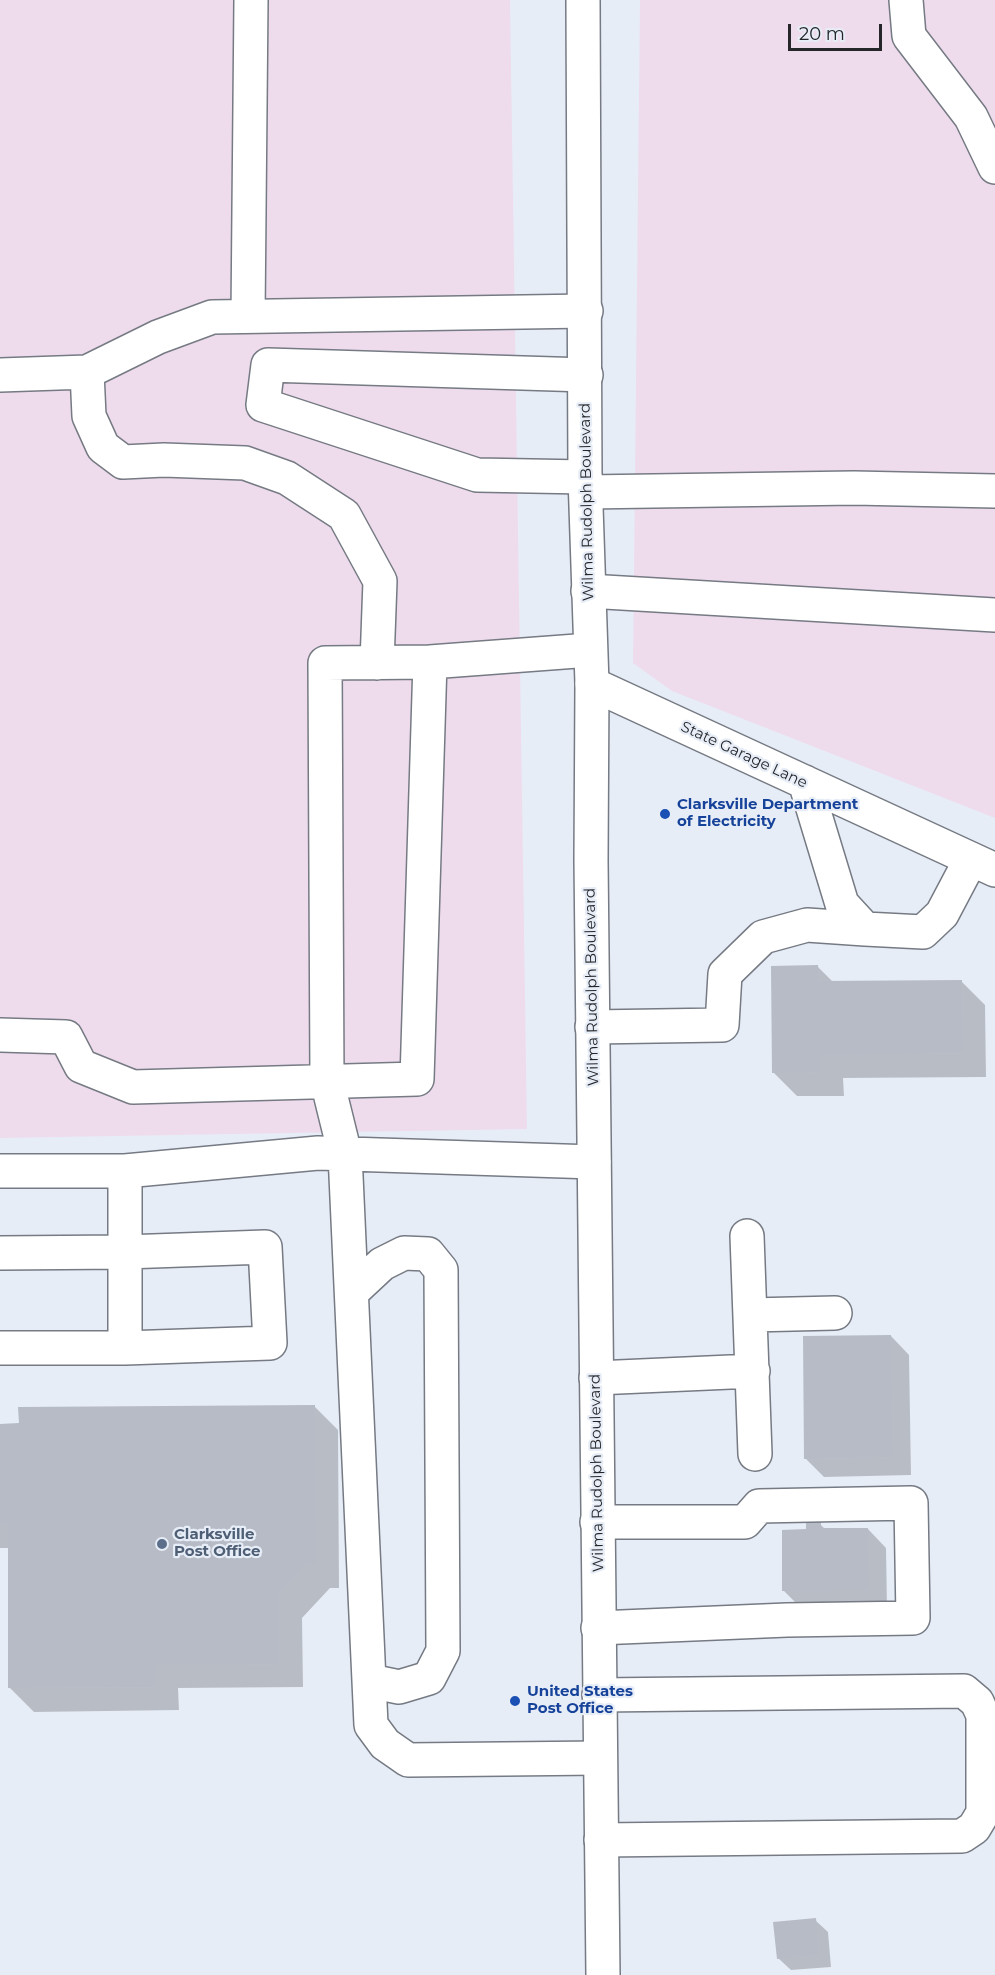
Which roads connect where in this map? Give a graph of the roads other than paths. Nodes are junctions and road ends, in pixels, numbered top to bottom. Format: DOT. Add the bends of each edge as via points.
graph roads {
  1 [pos="251,0"];
  2 [pos="583,0"];
  3 [pos="906,0"];
  4 [pos="995,167"];
  5 [pos="586,311"];
  6 [pos="248,316"];
  7 [pos="87,372"];
  8 [pos="0,375"];
  9 [pos="586,375"];
  10 [pos="586,484"];
  11 [pos="995,491"];
  12 [pos="588,591"];
  13 [pos="995,615"];
  14 [pos="590,650"];
  15 [pos="430,662"];
  16 [pos="377,663"];
  17 [pos="592,684"];
  18 [pos="805,782"];
  19 [pos="983,865"];
  20 [pos="866,929"];
  21 [pos="592,1027"];
  22 [pos="0,1035"];
  23 [pos="327,1082"];
  24 [pos="345,1154"];
  25 [pos="594,1162"];
  26 [pos="0,1171"];
  27 [pos="125,1171"];
  28 [pos="747,1236"];
  29 [pos="125,1252"];
  30 [pos="0,1253"];
  31 [pos="352,1292"];
  32 [pos="835,1313"];
  33 [pos="750,1315"];
  34 [pos="0,1348"];
  35 [pos="125,1348"];
  36 [pos="753,1371"];
  37 [pos="596,1378"];
  38 [pos="755,1454"];
  39 [pos="597,1522"];
  40 [pos="598,1628"];
  41 [pos="370,1681"];
  42 [pos="599,1695"];
  43 [pos="600,1758"];
  44 [pos="601,1840"];
  45 [pos="603,1975"];
  1 -- 6 [label="main road"];
  2 -- 5 [label="main road, Wilma Rudolph Boulevard"];
  3 -- 4 [label="main road" via="909,36 971,117"];
  5 -- 6 [label="main road"];
  5 -- 9 [label="main road, Wilma Rudolph Boulevard"];
  6 -- 7 [label="main road" via="212,317"];
  7 -- 8 [label="main road"];
  7 -- 16 [label="main road" via="89,416 103,447 123,462 245,463 287,478 344,515 380,581"];
  9 -- 10 [label="main road, Wilma Rudolph Boulevard"];
  9 -- 10 [label="main road" via="268,365 263,405 477,475"];
  10 -- 11 [label="main road"];
  10 -- 12 [label="main road, Wilma Rudolph Boulevard"];
  12 -- 13 [label="main road"];
  12 -- 14 [label="main road, Wilma Rudolph Boulevard"];
  14 -- 15 [label="main road"];
  14 -- 17 [label="main road, Wilma Rudolph Boulevard"];
  15 -- 16 [label="main road"];
  15 -- 23 [label="main road" via="417,1079"];
  16 -- 23 [label="main road" via="325,663"];
  17 -- 18 [label="main road, State Garage Lane"];
  17 -- 21 [label="main road, Wilma Rudolph Boulevard"];
  18 -- 19 [label="main road, State Garage Lane"];
  18 -- 20 [label="main road" via="842,904"];
  19 -- 20 [label="main road" via="923,932"];
  20 -- 21 [label="main road" via="807,925 763,937 725,974 722,1025"];
  21 -- 25 [label="main road, Wilma Rudolph Boulevard"];
  22 -- 23 [label="main road" via="66,1037 81,1066 133,1087"];
  23 -- 24 [label="main road"];
  24 -- 25 [label="main road"];
  24 -- 27 [label="main road" via="318,1153"];
  24 -- 31 [label="main road"];
  25 -- 37 [label="main road, Wilma Rudolph Boulevard"];
  26 -- 27 [label="main road"];
  27 -- 29 [label="main road"];
  28 -- 33 [label="main road"];
  29 -- 30 [label="main road"];
  29 -- 35 [label="main road"];
  29 -- 35 [label="main road" via="265,1247 270,1343"];
  31 -- 41 [label="main road"];
  31 -- 41 [label="main road" via="382,1264 404,1253 428,1254 441,1270 443,1651 429,1678 399,1687"];
  32 -- 33 [label="main road"];
  33 -- 36 [label="main road"];
  34 -- 35 [label="main road"];
  36 -- 37 [label="main road"];
  36 -- 38 [label="main road"];
  37 -- 39 [label="main road, Wilma Rudolph Boulevard"];
  39 -- 40 [label="main road, Wilma Rudolph Boulevard"];
  39 -- 40 [label="main road" via="745,1522 759,1506 911,1503 913,1618"];
  40 -- 42 [label="main road, Wilma Rudolph Boulevard"];
  41 -- 43 [label="main road" via="371,1725 385,1744 408,1760"];
  42 -- 43 [label="main road, Wilma Rudolph Boulevard"];
  42 -- 44 [label="main road" via="964,1691 977,1702 983,1726 983,1813 974,1828 962,1836"];
  43 -- 44 [label="main road, Wilma Rudolph Boulevard"];
  44 -- 45 [label="main road, Wilma Rudolph Boulevard"];
}
